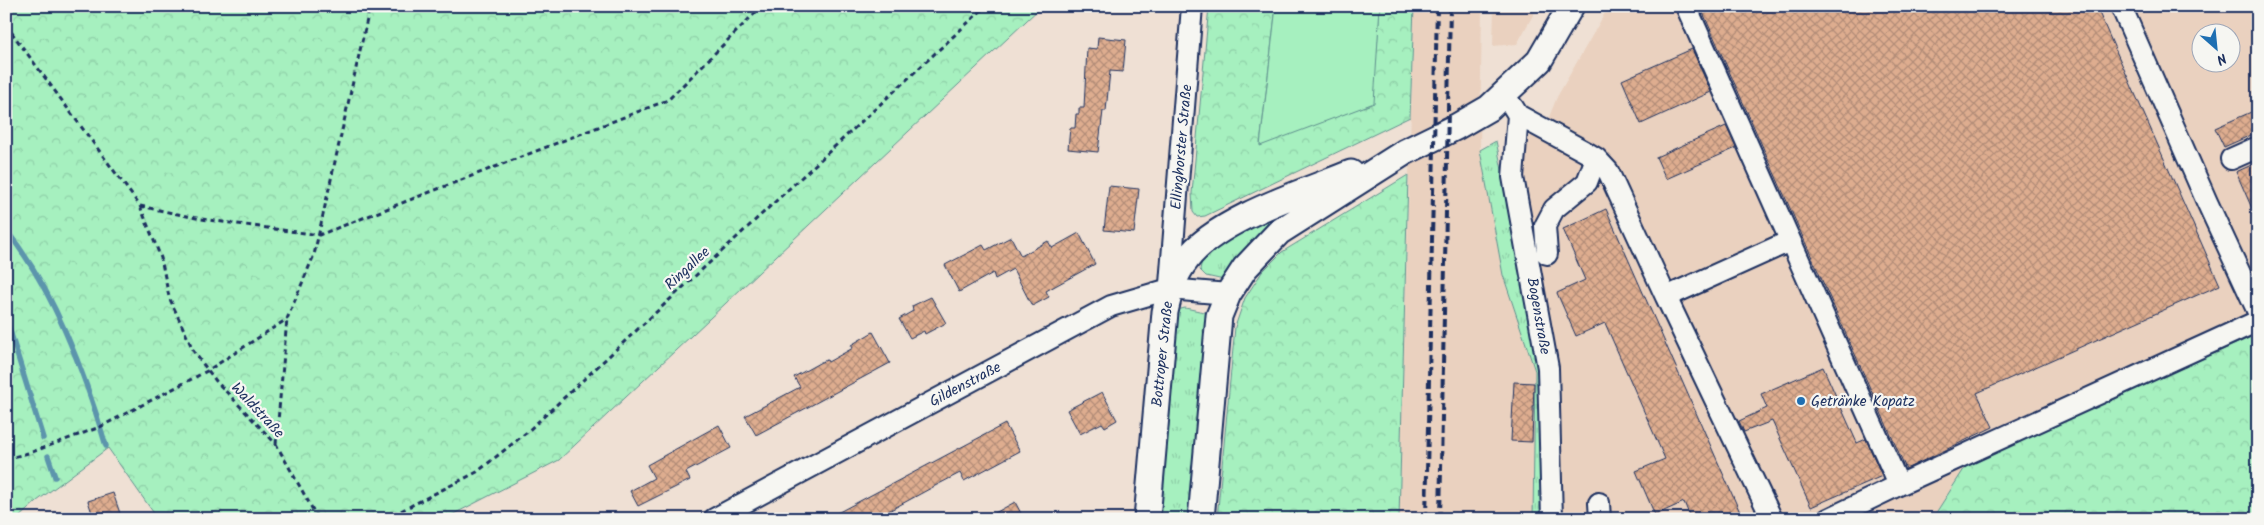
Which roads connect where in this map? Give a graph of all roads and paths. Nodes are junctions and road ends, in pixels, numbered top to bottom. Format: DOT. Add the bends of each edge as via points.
graph roads {
  1 [pos="370,6"];
  2 [pos="762,6"];
  3 [pos="986,6"];
  4 [pos="1192,6"];
  5 [pos="1571,6"];
  6 [pos="1686,6"];
  7 [pos="2121,6"];
  8 [pos="6,25"];
  9 [pos="1504,95"];
  10 [pos="1518,116"];
  11 [pos="2258,147"];
  12 [pos="1405,152"];
  13 [pos="1596,158"];
  14 [pos="2230,159"];
  15 [pos="140,206"];
  16 [pos="319,235"];
  17 [pos="1790,241"];
  18 [pos="1547,254"];
  19 [pos="1170,289"];
  20 [pos="1228,294"];
  21 [pos="1666,297"];
  22 [pos="2258,312"];
  23 [pos="287,319"];
  24 [pos="2258,321"];
  25 [pos="207,371"];
  26 [pos="276,444"];
  27 [pos="6,459"];
  28 [pos="1899,485"];
  29 [pos="318,519"];
  30 [pos="385,519"];
  31 [pos="714,519"];
  32 [pos="1147,519"];
  33 [pos="1201,519"];
  34 [pos="1552,519"];
  35 [pos="1772,519"];
  36 [pos="1828,519"];
  1 -- 16 [label="path"];
  2 -- 16 [label="path" via="668,100"];
  3 -- 30 [label="path, Ringallee" via="526,433 476,472"];
  4 -- 19 [label="street, Ellinghorster Straße"];
  5 -- 9 [label="main road, Bottroper Straße" via="1539,61"];
  6 -- 17 [label="street"];
  7 -- 22 [label="street"];
  8 -- 15 [label="path, Waldstraße"];
  9 -- 10 [label="street"];
  9 -- 12 [label="main road, Bottroper Straße" via="1489,108"];
  10 -- 13 [label="street"];
  10 -- 34 [label="street, Bogenstraße" via="1513,177 1548,368"];
  11 -- 14 [label="street"];
  12 -- 19 [label="main road, Bottroper Straße" via="1269,205 1212,235 1187,259"];
  12 -- 20 [label="main road, Bottroper Straße" via="1279,232 1245,268"];
  13 -- 18 [label="street" via="1587,182 1554,209 1545,226"];
  13 -- 21 [label="street" via="1608,171"];
  15 -- 16 [label="path" via="201,219"];
  15 -- 25 [label="path, Waldstraße" via="161,258 170,297 194,352"];
  16 -- 23 [label="path" via="311,264"];
  17 -- 21 [label="street"];
  17 -- 28 [label="street"];
  19 -- 20 [label="street, Gildenstraße"];
  19 -- 31 [label="street, Gildenstraße" via="1111,306"];
  19 -- 32 [label="main road, Bottroper Straße" via="1165,312"];
  20 -- 33 [label="main road, Bottroper Straße" via="1219,316"];
  21 -- 35 [label="street"];
  23 -- 25 [label="path"];
  23 -- 26 [label="path"];
  24 -- 28 [label="street"];
  25 -- 26 [label="path, Waldstraße"];
  25 -- 27 [label="path" via="100,427"];
  26 -- 29 [label="path, Waldstraße"];
  28 -- 36 [label="street"];
}
